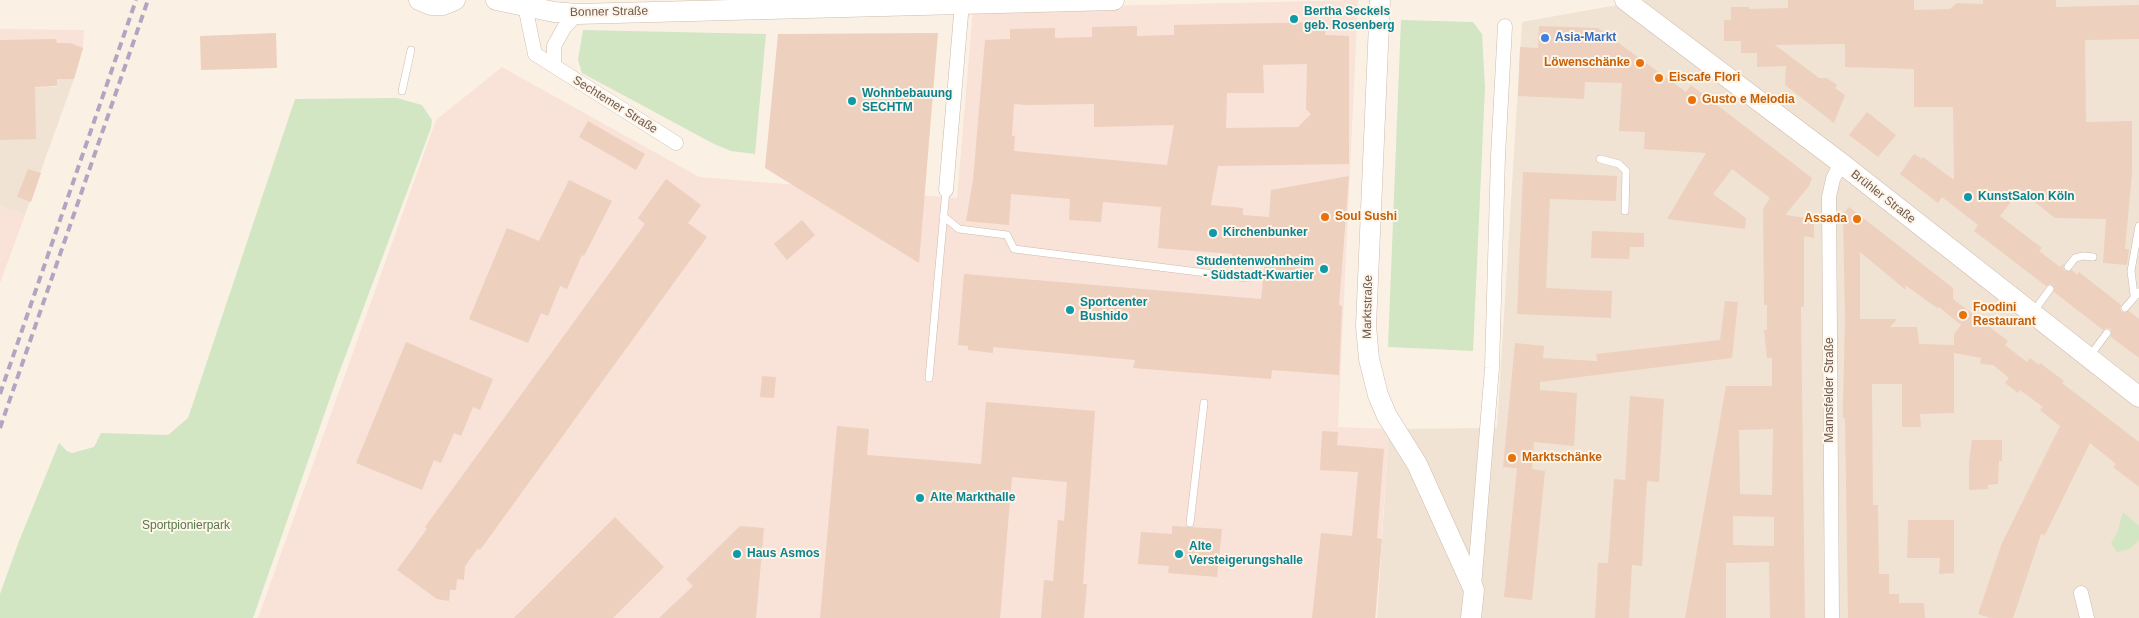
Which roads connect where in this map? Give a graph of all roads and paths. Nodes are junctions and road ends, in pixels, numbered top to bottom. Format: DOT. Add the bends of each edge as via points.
graph roads {
  1 [pos="419,0"];
  2 [pos="455,0"];
  3 [pos="496,0"];
  4 [pos="1114,0"];
  5 [pos="1380,0"];
  6 [pos="1625,0"];
  7 [pos="962,3"];
  8 [pos="525,6"];
  9 [pos="577,14"];
  10 [pos="1505,26"];
  11 [pos="411,50"];
  12 [pos="554,66"];
  13 [pos="402,91"];
  14 [pos="676,143"];
  15 [pos="1600,159"];
  16 [pos="1841,164"];
  17 [pos="946,190"];
  18 [pos="1626,211"];
  19 [pos="943,216"];
  20 [pos="2139,226"];
  21 [pos="2093,257"];
  22 [pos="2068,267"];
  23 [pos="1248,278"];
  24 [pos="2050,289"];
  25 [pos="2136,294"];
  26 [pos="2125,308"];
  27 [pos="2032,313"];
  28 [pos="2106,333"];
  29 [pos="2089,357"];
  30 [pos="930,378"];
  31 [pos="2139,397"];
  32 [pos="1204,403"];
  33 [pos="1190,523"];
  34 [pos="1474,590"];
  35 [pos="2081,593"];
  36 [pos="1471,618"];
  37 [pos="1832,618"];
  38 [pos="2087,618"];
  1 -- 2 [label="main road" via="431,5"];
  3 -- 8 [label="main road, Bonner Straße"];
  4 -- 7 [label="main road, Bonner Straße"];
  5 -- 34 [label="main road, Marktstraße" via="1366,326 1369,359 1387,416 1417,464"];
  6 -- 16 [label="main road, Brühler Straße"];
  7 -- 9 [label="main road, Bonner Straße"];
  7 -- 17 [label="street"];
  8 -- 9 [label="main road, Bonner Straße"];
  8 -- 12 [label="street, Sechtemer Straße" via="535,54"];
  9 -- 12 [label="street" via="554,46"];
  10 -- 34 [label="street" via="1492,368"];
  11 -- 13 [label="lane"];
  12 -- 14 [label="street, Sechtemer Straße"];
  15 -- 18 [label="lane" via="1619,164 1626,171"];
  16 -- 27 [label="main road, Brühler Straße"];
  16 -- 37 [label="street, Mannsfelder Straße" via="1833,178 1829,197"];
  17 -- 19 [label="lane"];
  19 -- 23 [label="lane" via="959,229 1007,235 1014,249"];
  19 -- 30 [label="lane"];
  20 -- 25 [label="lane" via="2131,271"];
  21 -- 22 [label="lane" via="2075,258"];
  24 -- 27 [label="lane"];
  25 -- 26 [label="lane"];
  27 -- 29 [label="main road, Brühler Straße"];
  28 -- 29 [label="lane"];
  29 -- 31 [label="main road, Brühler Straße"];
  32 -- 33 [label="lane"];
  34 -- 36 [label="main road"];
  35 -- 38 [label="street"];
}
